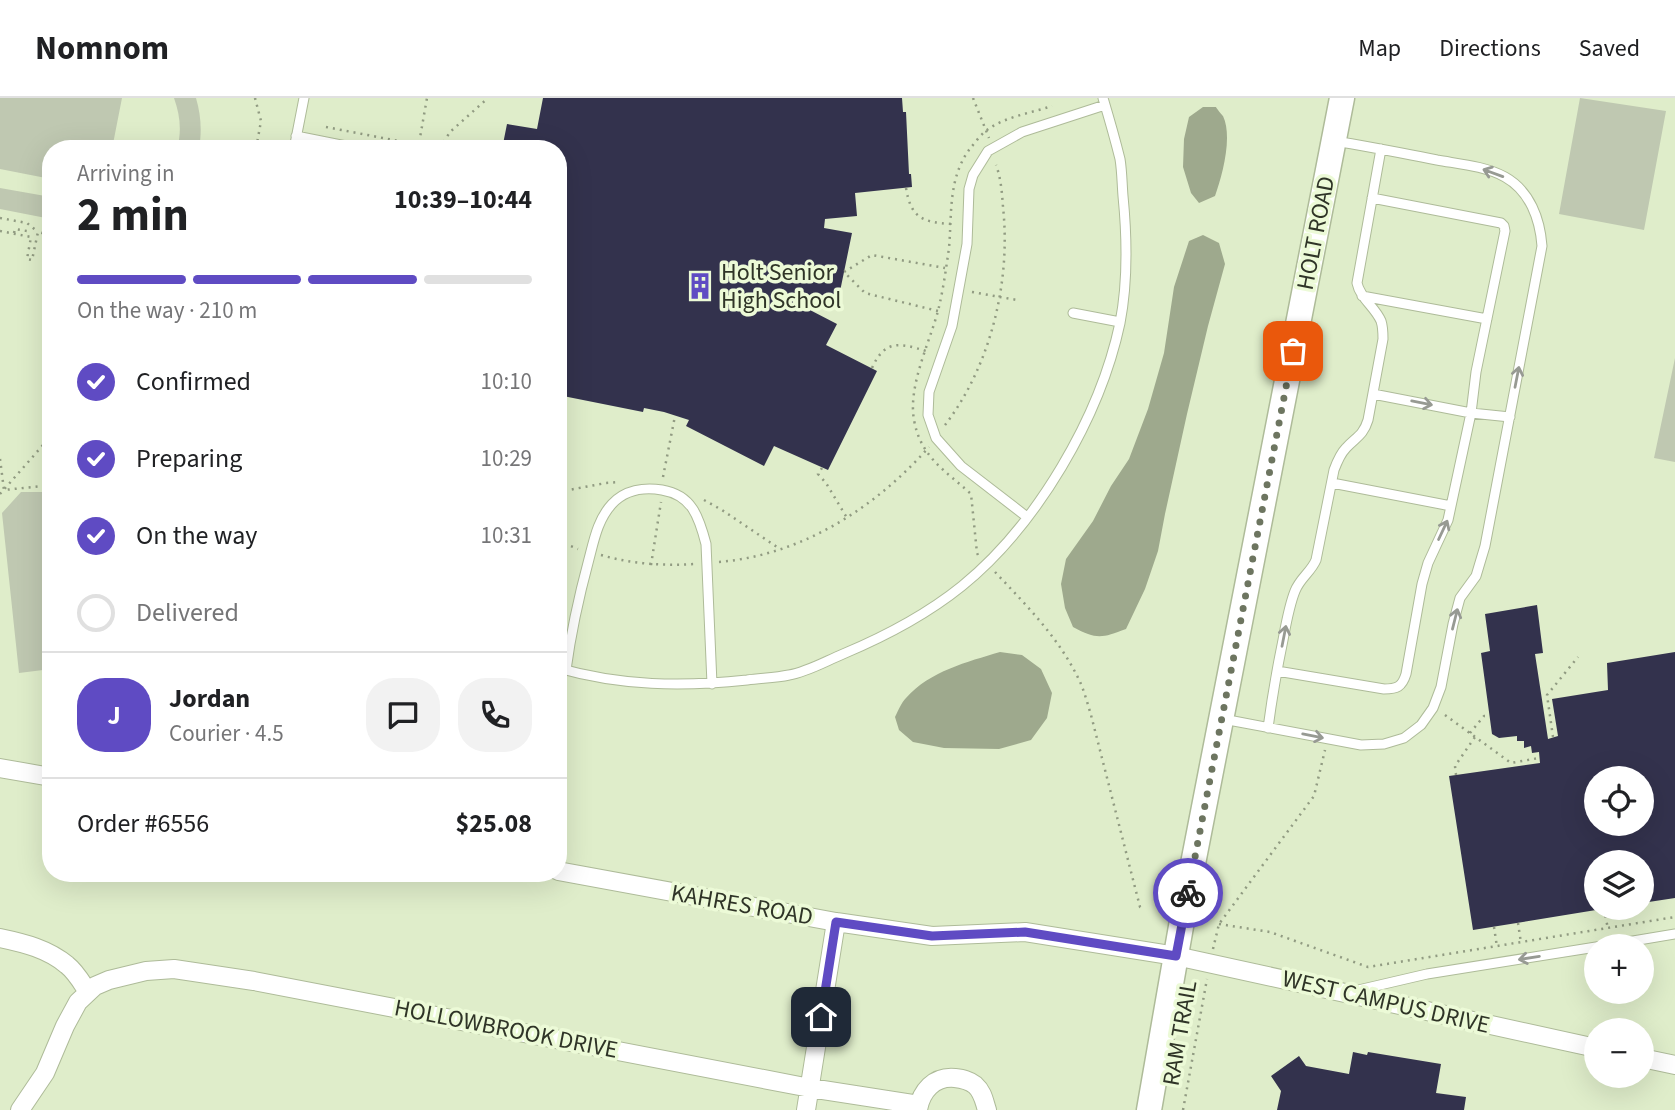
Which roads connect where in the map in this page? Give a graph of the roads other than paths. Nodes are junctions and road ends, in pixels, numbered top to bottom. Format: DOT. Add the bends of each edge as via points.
graph roads {
  1 [pos="304,98"];
  2 [pos="1342,98"];
  3 [pos="1104,102"];
  4 [pos="296,136"];
  5 [pos="295,140"];
  6 [pos="316,140"];
  7 [pos="1333,140"];
  8 [pos="1381,149"];
  9 [pos="1372,198"];
  10 [pos="1362,296"];
  11 [pos="1073,313"];
  12 [pos="1487,319"];
  13 [pos="1120,322"];
  14 [pos="1373,394"];
  15 [pos="1471,412"];
  16 [pos="1510,417"];
  17 [pos="1332,483"];
  18 [pos="1451,506"];
  19 [pos="1027,517"];
  20 [pos="567,647"];
  21 [pos="567,670"];
  22 [pos="1277,671"];
  23 [pos="712,684"];
  24 [pos="1222,719"];
  25 [pos="1268,728"];
  26 [pos="0,768"];
  27 [pos="42,775"];
  28 [pos="567,873"];
  29 [pos="836,922"];
  30 [pos="1675,934"];
  31 [pos="1654,937"];
  32 [pos="0,938"];
  33 [pos="1584,949"];
  34 [pos="1176,956"];
  35 [pos="91,989"];
  36 [pos="1347,994"];
  37 [pos="1584,1045"];
  38 [pos="1654,1061"];
  39 [pos="1675,1065"];
  40 [pos="810,1087"];
  41 [pos="918,1107"];
  42 [pos="20,1110"];
  43 [pos="806,1110"];
  44 [pos="987,1110"];
  45 [pos="1149,1110"];
  1 -- 4 [label="lane"];
  2 -- 7 [label="main road, HOLT ROAD"];
  3 -- 13 [label="lane" via="1120,161 1126,224"];
  3 -- 19 [label="lane" via="1022,132 988,151 973,175 967,244 952,326 929,392 928,415 936,438 961,466"];
  4 -- 5 [label="lane"];
  4 -- 6 [label="lane"];
  7 -- 8 [label="lane"];
  7 -- 24 [label="main road, HOLT ROAD"];
  8 -- 9 [label="lane"];
  16 -- 8 [label="lane, one-way" via="1542,246 1536,214 1506,177"];
  9 -- 10 [label="lane" via="1357,283"];
  9 -- 12 [label="lane" via="1504,226"];
  10 -- 12 [label="lane"];
  10 -- 14 [label="lane" via="1383,328"];
  11 -- 13 [label="lane"];
  12 -- 15 [label="lane"];
  13 -- 19 [label="lane" via="1084,428"];
  14 -- 15 [label="lane, one-way"];
  14 -- 17 [label="lane" via="1365,430 1340,456"];
  15 -- 16 [label="lane"];
  15 -- 18 [label="lane"];
  25 -- 16 [label="lane, one-way" via="1361,746 1404,738 1421,725 1441,687 1460,598 1476,576 1485,547"];
  17 -- 18 [label="lane"];
  22 -- 17 [label="lane, one-way" via="1294,593 1316,559"];
  22 -- 18 [label="lane, one-way" via="1384,689 1403,683 1422,584"];
  19 -- 23 [label="lane" via="962,586 909,623 791,675"];
  20 -- 23 [label="lane" via="600,521 612,503 627,493 647,488 670,491 690,503 706,544"];
  21 -- 23 [label="lane" via="653,685"];
  22 -- 25 [label="lane"];
  24 -- 25 [label="lane"];
  24 -- 34 [label="main road, HOLT ROAD"];
  26 -- 27 [label="street"];
  28 -- 29 [label="street, KAHRES ROAD"];
  29 -- 34 [label="street, KAHRES ROAD" via="932,936 1025,932"];
  29 -- 40 [label="street"];
  30 -- 31 [label="lane"];
  32 -- 35 [label="street" via="46,952 69,966"];
  33 -- 36 [label="lane, one-way" via="1427,974"];
  34 -- 36 [label="street, WEST CAMPUS DRIVE"];
  34 -- 45 [label="main road, HOLT ROAD"];
  35 -- 40 [label="street, HOLLOWBROOK DRIVE" via="146,971 174,969"];
  35 -- 42 [label="street" via="78,1002 45,1073"];
  36 -- 37 [label="street, WEST CAMPUS DRIVE"];
  38 -- 39 [label="street"];
  40 -- 41 [label="street, HOLLOWBROOK DRIVE"];
  40 -- 43 [label="street"];
  41 -- 44 [label="street" via="923,1092 946,1077 975,1085"];
}
